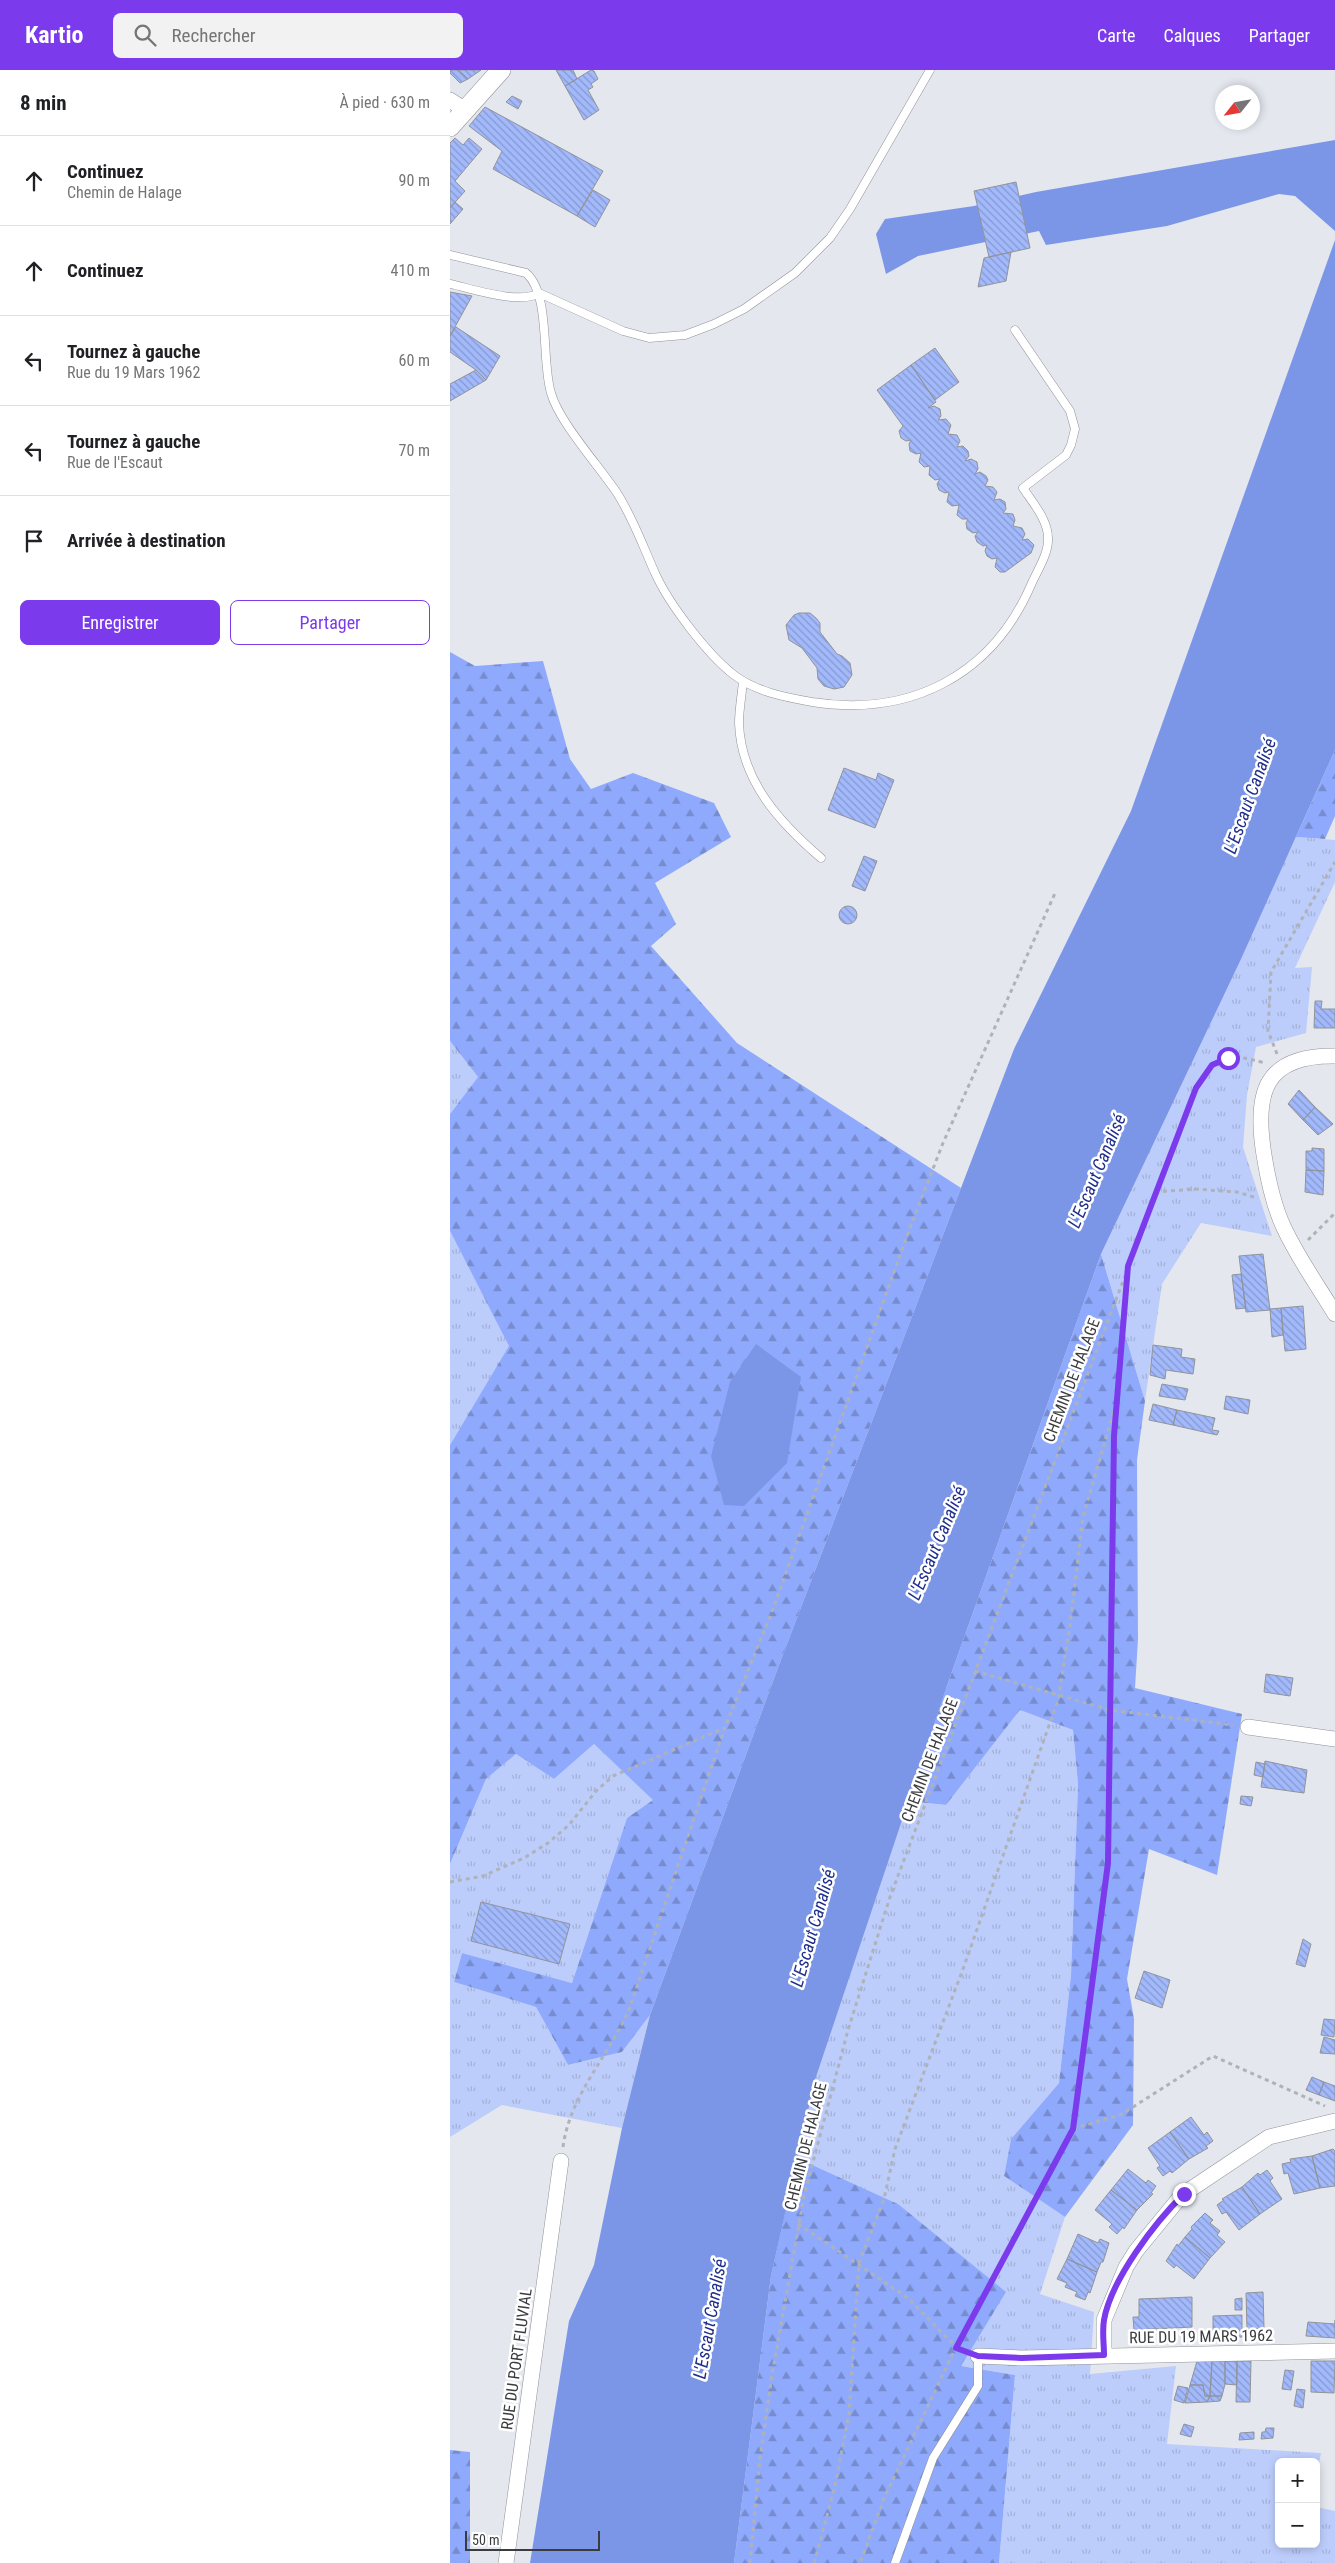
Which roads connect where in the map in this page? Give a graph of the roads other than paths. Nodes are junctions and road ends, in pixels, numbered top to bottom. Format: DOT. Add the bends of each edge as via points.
graph roads {
  1 [pos="501,70"];
  2 [pos="930,70"];
  3 [pos="457,105"];
  4 [pos="450,127"];
  5 [pos="450,255"];
  6 [pos="450,284"];
  7 [pos="539,293"];
  8 [pos="1015,330"];
  9 [pos="743,680"];
  10 [pos="821,858"];
  11 [pos="1335,1056"];
  12 [pos="1329,1295"];
  13 [pos="1335,1314"];
  14 [pos="1248,1727"];
  15 [pos="1335,1739"];
  16 [pos="1335,2122"];
  17 [pos="561,2161"];
  18 [pos="1335,2351"];
  19 [pos="1104,2355"];
  20 [pos="978,2356"];
  21 [pos="506,2563"];
  22 [pos="895,2563"];
  1 -- 3 [label="street"];
  2 -- 7 [label="lane" via="830,238 795,273 744,309 685,335 649,338 623,331"];
  3 -- 4 [label="street"];
  5 -- 7 [label="lane" via="526,273"];
  6 -- 7 [label="lane" via="512,297 531,298"];
  7 -- 9 [label="lane" via="548,380 554,402 626,508 669,598 726,668"];
  8 -- 9 [label="lane" via="1070,411 1075,429 1066,455 1023,488 1042,517 1048,538 1026,595 997,639 974,662 939,686 882,705 842,705 796,699 766,692"];
  9 -- 10 [label="lane" via="739,723 750,771 777,818"];
  11 -- 12 [label="street" via="1303,1057 1282,1069 1268,1083 1259,1109 1273,1199 1297,1251"];
  12 -- 13 [label="street"];
  14 -- 15 [label="street"];
  16 -- 19 [label="street" via="1269,2137 1177,2201 1126,2267 1104,2320"];
  17 -- 21 [label="street, RUE DU PORT FLUVIAL"];
  18 -- 19 [label="street, RUE DU 19 MARS 1962"];
  19 -- 20 [label="street, RUE DU 19 MARS 1962"];
  20 -- 22 [label="lane" via="978,2386 933,2458"];
}
